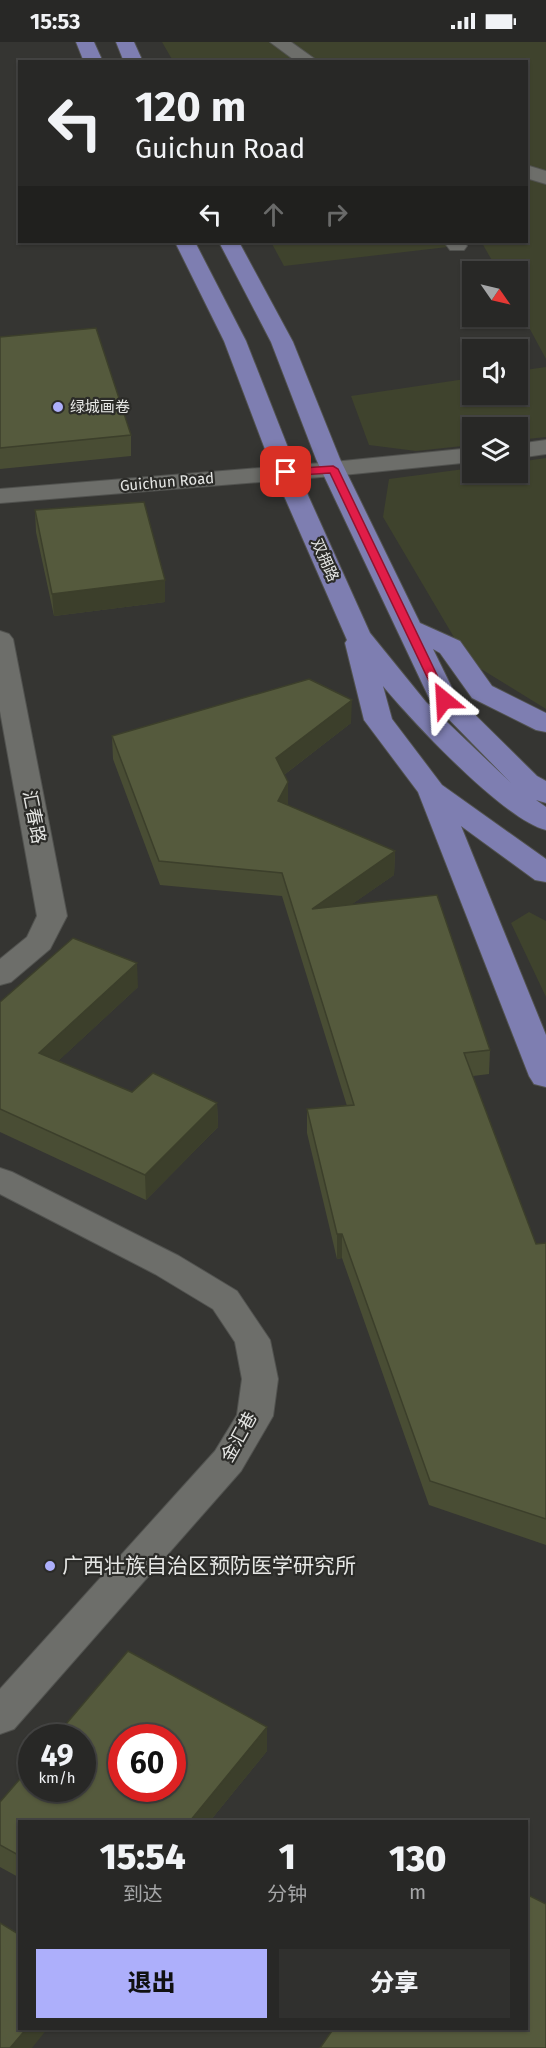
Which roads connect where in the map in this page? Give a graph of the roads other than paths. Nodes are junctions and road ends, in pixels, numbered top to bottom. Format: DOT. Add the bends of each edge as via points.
graph roads {
  1 [pos="85,42"];
  2 [pos="125,42"];
  3 [pos="279,42"];
  4 [pos="93,60"];
  5 [pos="133,60"];
  6 [pos="307,60"];
  7 [pos="528,172"];
  8 [pos="546,178"];
  9 [pos="186,243"];
  10 [pos="230,243"];
  11 [pos="546,447"];
  12 [pos="528,450"];
  13 [pos="462,456"];
  14 [pos="333,469"];
  15 [pos="286,472"];
  16 [pos="0,496"];
  17 [pos="407,627"];
  18 [pos="357,635"];
  19 [pos="0,639"];
  20 [pos="546,724"];
  21 [pos="432,791"];
  22 [pos="546,794"];
  23 [pos="546,821"];
  24 [pos="546,873"];
  25 [pos="0,975"];
  26 [pos="546,1076"];
  27 [pos="0,1180"];
  28 [pos="0,1717"];
  1 -- 4 [label="main road"];
  2 -- 5 [label="main road"];
  3 -- 6 [label="street"];
  7 -- 8 [label="street"];
  9 -- 15 [label="main road, 双拥路" via="235,341"];
  10 -- 14 [label="main road" via="282,342"];
  11 -- 12 [label="street"];
  13 -- 14 [label="street, Guichun Road"];
  14 -- 15 [label="street, Guichun Road"];
  14 -- 17 [label="main road"];
  15 -- 16 [label="street, Guichun Road"];
  15 -- 18 [label="main road, 双拥路"];
  17 -- 20 [label="main road" via="450,647 482,692"];
  17 -- 22 [label="main road" via="444,700 527,782"];
  18 -- 21 [label="main road" via="378,720"];
  18 -- 23 [label="main road, 双拥路" via="416,708 503,791"];
  19 -- 25 [label="street, 汇春路" via="52,916 39,942"];
  21 -- 24 [label="main road"];
  21 -- 26 [label="main road"];
  27 -- 28 [label="street, 金汇巷" via="167,1265 225,1300 252,1340 260,1379 255,1416 228,1461"];
}
